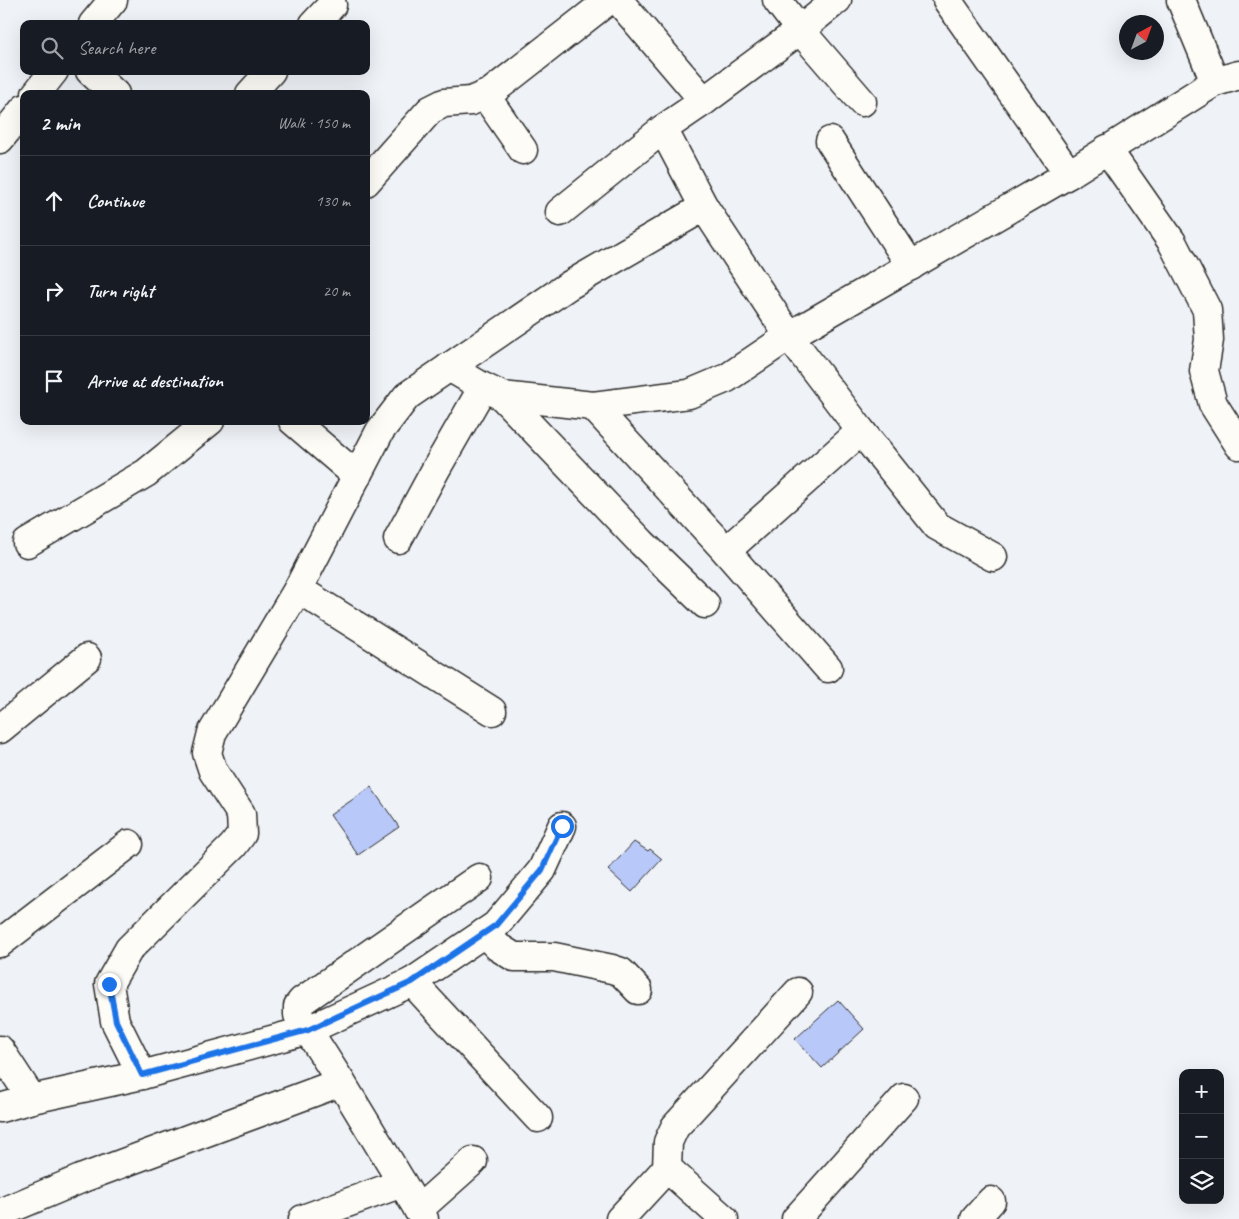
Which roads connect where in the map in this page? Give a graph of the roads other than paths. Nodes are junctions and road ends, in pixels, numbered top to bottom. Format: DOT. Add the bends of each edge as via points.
graph roads {
  1 [pos="113,0"];
  2 [pos="609,0"];
  3 [pos="618,0"];
  4 [pos="776,0"];
  5 [pos="837,0"];
  6 [pos="947,0"];
  7 [pos="1181,0"];
  8 [pos="96,20"];
  9 [pos="800,30"];
  10 [pos="51,75"];
  11 [pos="94,75"];
  12 [pos="267,75"];
  13 [pos="1230,82"];
  14 [pos="39,90"];
  15 [pos="111,90"];
  16 [pos="254,90"];
  17 [pos="485,95"];
  18 [pos="704,101"];
  19 [pos="862,102"];
  20 [pos="20,114"];
  21 [pos="663,128"];
  22 [pos="0,139"];
  23 [pos="830,141"];
  24 [pos="1107,149"];
  25 [pos="523,150"];
  26 [pos="1068,174"];
  27 [pos="370,178"];
  28 [pos="704,207"];
  29 [pos="560,212"];
  30 [pos="911,266"];
  31 [pos="789,336"];
  32 [pos="449,367"];
  33 [pos="493,392"];
  34 [pos="593,406"];
  35 [pos="205,425"];
  36 [pos="298,425"];
  37 [pos="861,431"];
  38 [pos="1239,445"];
  39 [pos="357,476"];
  40 [pos="398,539"];
  41 [pos="27,543"];
  42 [pos="726,551"];
  43 [pos="993,558"];
  44 [pos="298,589"];
  45 [pos="705,604"];
  46 [pos="87,658"];
  47 [pos="828,668"];
  48 [pos="492,712"];
  49 [pos="0,729"];
  50 [pos="562,826"];
  51 [pos="129,844"];
  52 [pos="479,878"];
  53 [pos="484,933"];
  54 [pos="0,943"];
  55 [pos="412,982"];
  56 [pos="638,990"];
  57 [pos="798,992"];
  58 [pos="308,1030"];
  59 [pos="0,1050"];
  60 [pos="142,1075"];
  61 [pos="341,1082"];
  62 [pos="904,1098"];
  63 [pos="32,1099"];
  64 [pos="0,1108"];
  65 [pos="538,1118"];
  66 [pos="473,1161"];
  67 [pos="666,1168"];
  68 [pos="402,1183"];
  69 [pos="0,1214"];
  70 [pos="421,1214"];
  71 [pos="303,1219"];
  72 [pos="620,1219"];
  73 [pos="724,1219"];
  74 [pos="796,1219"];
  1 -- 8 [label="street"];
  2 -- 17 [label="street"];
  3 -- 18 [label="street"];
  4 -- 9 [label="street"];
  5 -- 9 [label="street"];
  6 -- 26 [label="street"];
  7 -- 13 [label="street"];
  9 -- 18 [label="street"];
  9 -- 19 [label="street"];
  10 -- 14 [label="street"];
  11 -- 15 [label="street"];
  12 -- 16 [label="street"];
  13 -- 24 [label="street"];
  17 -- 25 [label="street"];
  17 -- 27 [label="street" via="471,101 444,103 430,110"];
  18 -- 21 [label="street"];
  20 -- 22 [label="street"];
  21 -- 28 [label="street"];
  21 -- 29 [label="street"];
  23 -- 30 [label="street"];
  24 -- 26 [label="street"];
  24 -- 38 [label="street" via="1172,242 1207,310 1209,340 1204,371 1213,404"];
  26 -- 30 [label="street"];
  28 -- 31 [label="street"];
  28 -- 32 [label="street" via="568,286"];
  30 -- 31 [label="street"];
  31 -- 34 [label="street" via="727,378 688,394"];
  31 -- 37 [label="street"];
  32 -- 33 [label="street"];
  32 -- 39 [label="street" via="407,396 380,431"];
  33 -- 34 [label="street"];
  33 -- 40 [label="street" via="436,469"];
  33 -- 45 [label="street"];
  34 -- 42 [label="street"];
  35 -- 41 [label="street" via="146,473"];
  36 -- 39 [label="street"];
  37 -- 42 [label="street"];
  37 -- 43 [label="street" via="937,526"];
  39 -- 44 [label="street"];
  42 -- 47 [label="street"];
  44 -- 48 [label="street"];
  44 -- 60 [label="street" via="212,733 206,752 213,771 241,814 242,834 129,949 109,984 116,1021"];
  46 -- 49 [label="street"];
  50 -- 53 [label="street" via="542,870 496,925"];
  51 -- 54 [label="street"];
  52 -- 58 [label="street" via="302,1001 298,1015"];
  53 -- 55 [label="street"];
  53 -- 56 [label="street" via="514,957 554,957 612,969 621,972"];
  55 -- 58 [label="street"];
  55 -- 65 [label="street"];
  57 -- 67 [label="street" via="675,1127 668,1142"];
  58 -- 60 [label="street"];
  58 -- 61 [label="street"];
  59 -- 63 [label="street"];
  60 -- 63 [label="street"];
  61 -- 68 [label="street"];
  61 -- 69 [label="street" via="83,1178"];
  62 -- 74 [label="street"];
  63 -- 64 [label="street"];
  66 -- 70 [label="street"];
  67 -- 72 [label="street"];
  67 -- 73 [label="street"];
  68 -- 70 [label="street"];
  68 -- 71 [label="street"];
}
